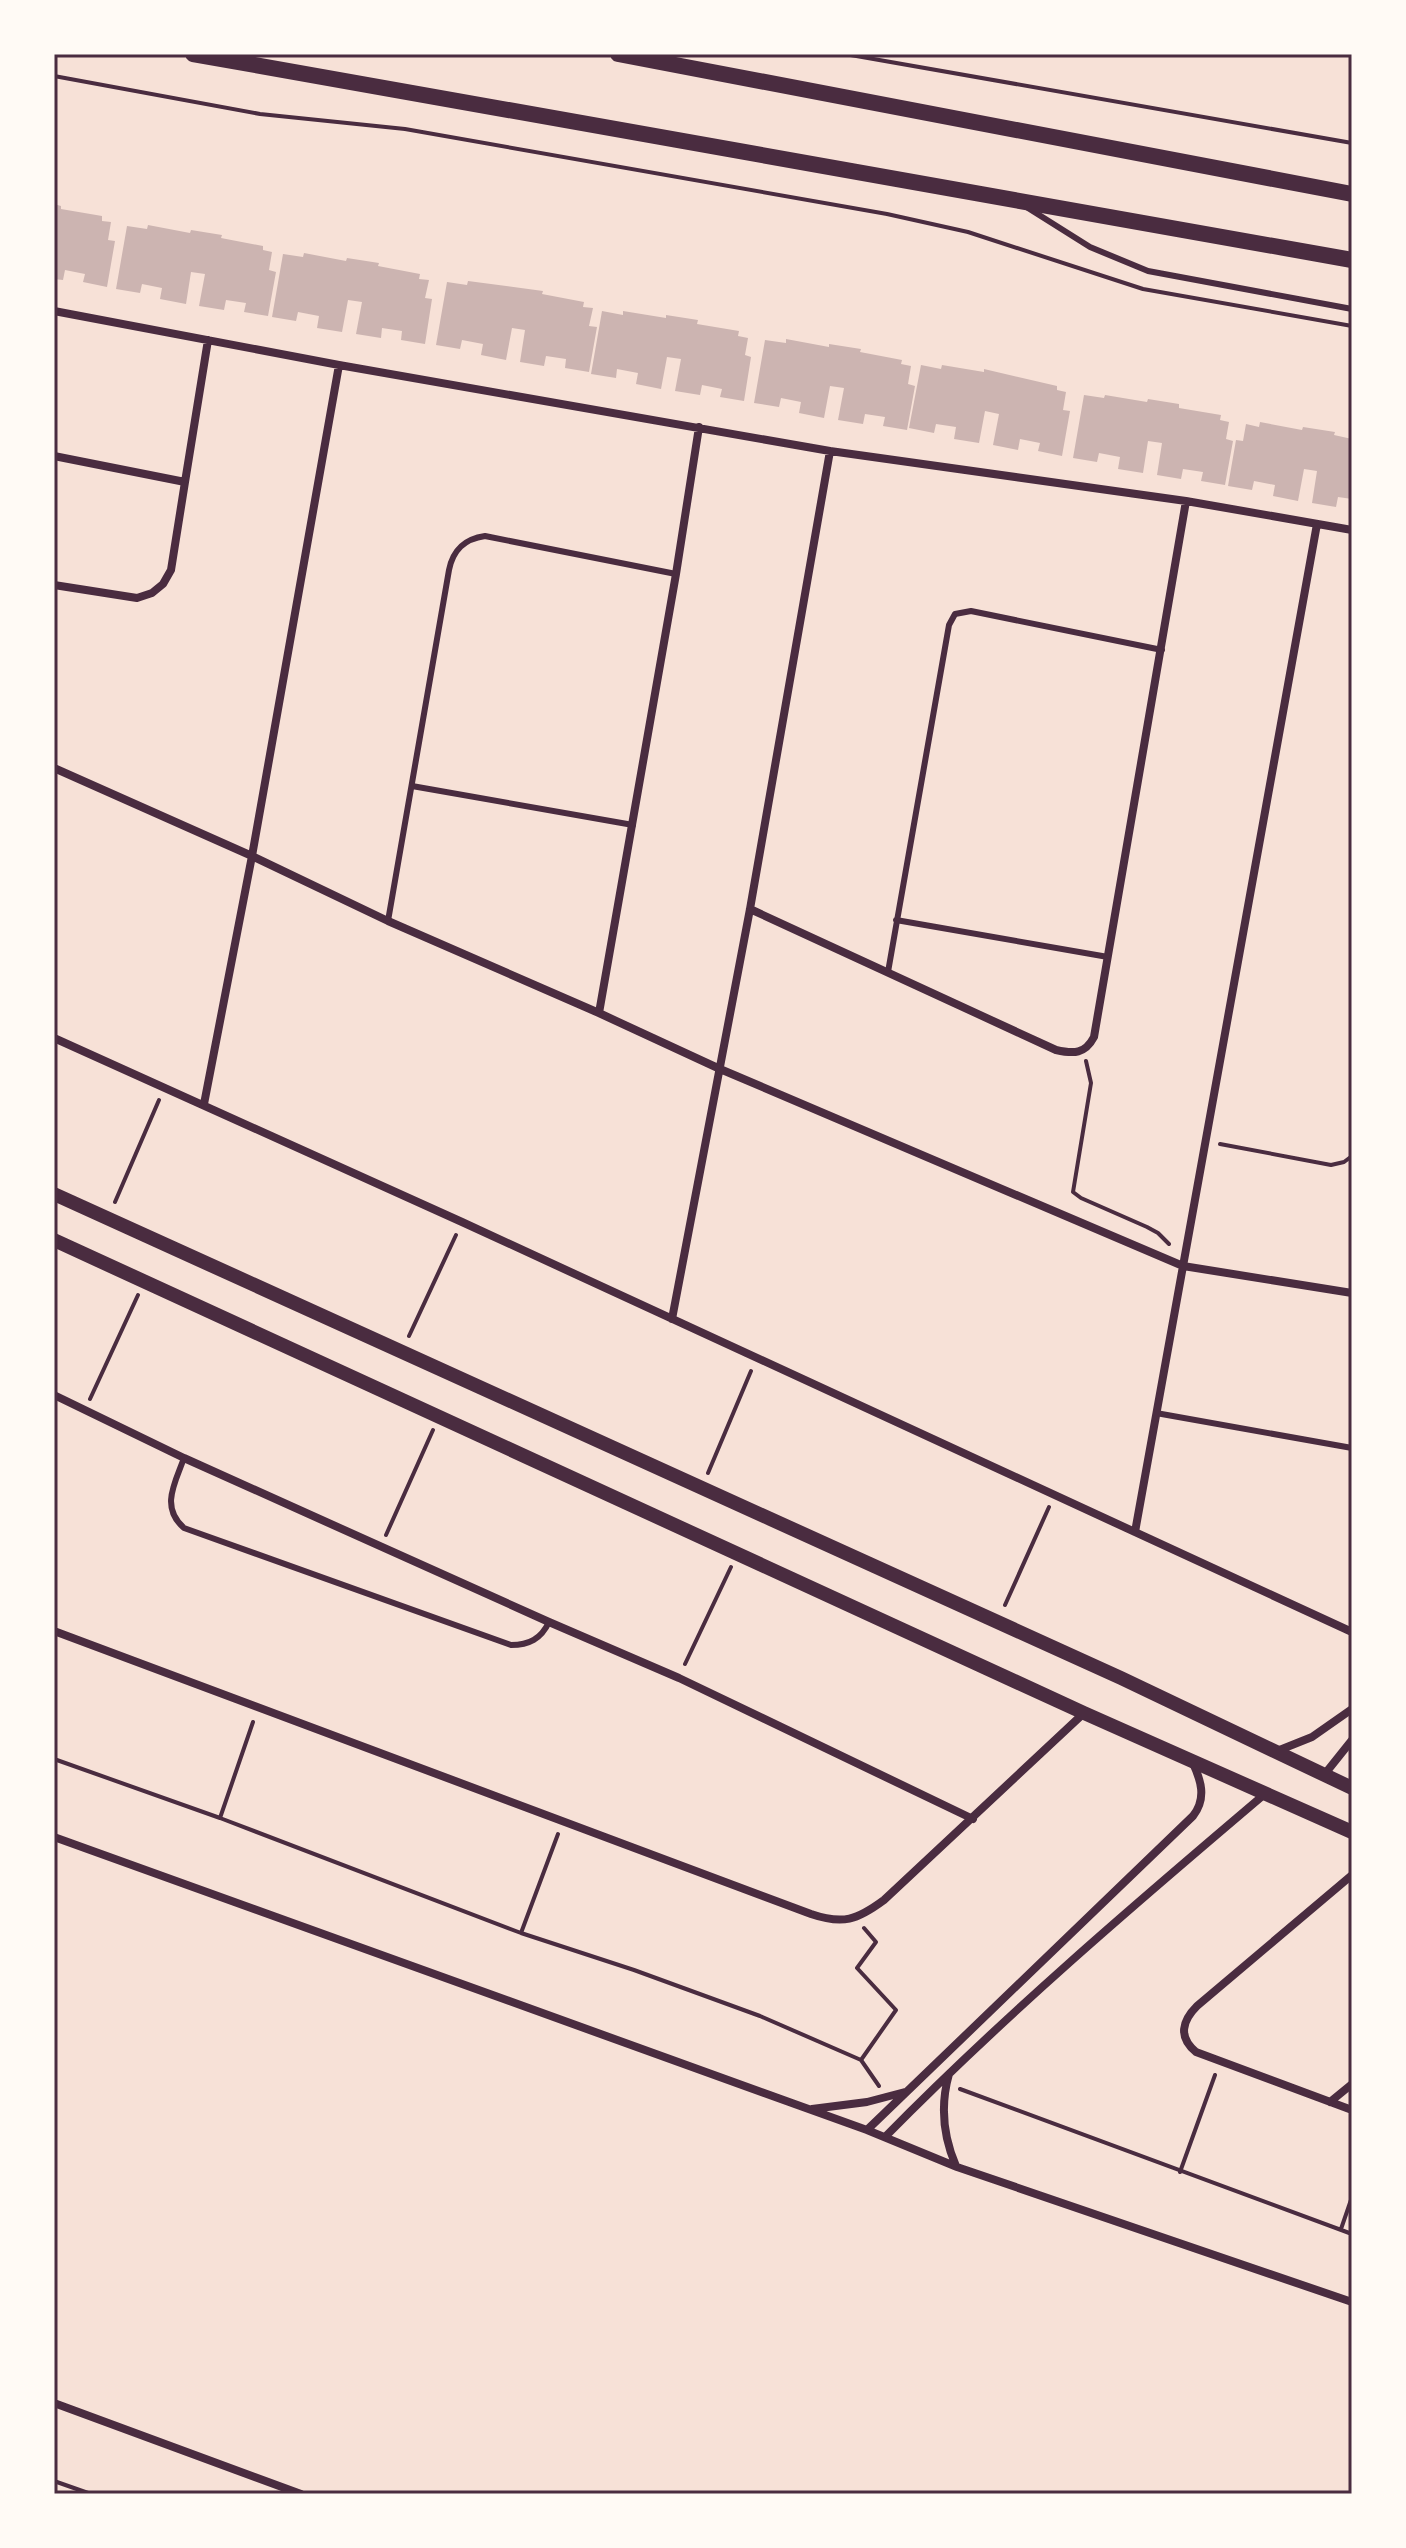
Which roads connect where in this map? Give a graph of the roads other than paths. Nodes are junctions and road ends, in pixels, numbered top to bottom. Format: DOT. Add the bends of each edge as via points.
graph roads {
  1 [pos="193,54"];
  2 [pos="618,54"];
  3 [pos="1352,194"];
  4 [pos="1019,201"];
  5 [pos="1352,260"];
  6 [pos="1352,309"];
  7 [pos="54,311"];
  8 [pos="208,340"];
  9 [pos="339,365"];
  10 [pos="699,427"];
  11 [pos="830,451"];
  12 [pos="54,456"];
  13 [pos="185,482"];
  14 [pos="1186,501"];
  15 [pos="1317,524"];
  16 [pos="1352,530"];
  17 [pos="676,574"];
  18 [pos="54,585"];
  19 [pos="1162,650"];
  20 [pos="54,768"];
  21 [pos="412,786"];
  22 [pos="633,825"];
  23 [pos="252,856"];
  24 [pos="750,909"];
  25 [pos="896,920"];
  26 [pos="388,921"];
  27 [pos="1108,957"];
  28 [pos="888,972"];
  29 [pos="599,1013"];
  30 [pos="54,1038"];
  31 [pos="720,1069"];
  32 [pos="204,1104"];
  33 [pos="54,1194"];
  34 [pos="54,1240"];
  35 [pos="1183,1266"];
  36 [pos="1352,1293"];
  37 [pos="672,1319"];
  38 [pos="54,1395"];
  39 [pos="1156,1413"];
  40 [pos="1352,1448"];
  41 [pos="184,1458"];
  42 [pos="1135,1532"];
  43 [pos="549,1622"];
  44 [pos="54,1631"];
  45 [pos="1352,1632"];
  46 [pos="1352,1709"];
  47 [pos="1084,1713"];
  48 [pos="1352,1740"];
  49 [pos="1275,1752"];
  50 [pos="1191,1761"];
  51 [pos="1323,1776"];
  52 [pos="1352,1788"];
  53 [pos="1266,1793"];
  54 [pos="973,1819"];
  55 [pos="1352,1832"];
  56 [pos="54,1837"];
  57 [pos="1352,1875"];
  58 [pos="950,2070"];
  59 [pos="1352,2084"];
  60 [pos="906,2091"];
  61 [pos="1330,2102"];
  62 [pos="807,2109"];
  63 [pos="1352,2110"];
  64 [pos="867,2130"];
  65 [pos="885,2137"];
  66 [pos="957,2167"];
  67 [pos="1352,2302"];
  68 [pos="54,2403"];
  69 [pos="301,2494"];
  1 -- 4 [label="main road"];
  2 -- 3 [label="main road"];
  4 -- 5 [label="main road"];
  4 -- 6 [label="lane" via="1090,247 1148,271"];
  7 -- 8 [label="street"];
  8 -- 9 [label="street"];
  8 -- 13 [label="street"];
  9 -- 10 [label="street"];
  9 -- 23 [label="street"];
  10 -- 11 [label="street"];
  10 -- 17 [label="street"];
  11 -- 14 [label="street"];
  11 -- 24 [label="street"];
  12 -- 13 [label="street"];
  13 -- 18 [label="street" via="171,570 152,593 137,598"];
  14 -- 15 [label="street"];
  14 -- 19 [label="street"];
  15 -- 16 [label="street"];
  15 -- 35 [label="street"];
  17 -- 21 [label="lane" via="496,537 464,542 451,559"];
  17 -- 22 [label="street"];
  19 -- 25 [label="lane" via="971,611 955,614"];
  19 -- 27 [label="street"];
  20 -- 23 [label="street"];
  21 -- 22 [label="lane"];
  21 -- 26 [label="lane"];
  22 -- 29 [label="street"];
  23 -- 26 [label="street"];
  23 -- 32 [label="street"];
  24 -- 28 [label="street"];
  24 -- 31 [label="street"];
  25 -- 27 [label="lane"];
  25 -- 28 [label="lane"];
  26 -- 29 [label="street"];
  27 -- 28 [label="street" via="1094,1037 1080,1052 1069,1053"];
  29 -- 31 [label="street"];
  30 -- 32 [label="street"];
  31 -- 35 [label="street"];
  31 -- 37 [label="street"];
  32 -- 37 [label="street"];
  33 -- 49 [label="street"];
  34 -- 47 [label="street"];
  35 -- 36 [label="street"];
  35 -- 39 [label="street"];
  37 -- 42 [label="street"];
  38 -- 41 [label="street"];
  39 -- 40 [label="lane"];
  39 -- 42 [label="street"];
  41 -- 43 [label="street"];
  41 -- 43 [label="lane" via="170,1497 184,1528 511,1645 538,1638"];
  42 -- 45 [label="street"];
  43 -- 54 [label="street"];
  44 -- 54 [label="street" via="822,1918 856,1918 884,1900"];
  46 -- 49 [label="street" via="1312,1737"];
  47 -- 50 [label="street"];
  47 -- 54 [label="street"];
  48 -- 51 [label="street"];
  49 -- 51 [label="street"];
  50 -- 53 [label="street"];
  50 -- 60 [label="street" via="1202,1789 1196,1813"];
  51 -- 52 [label="street"];
  53 -- 55 [label="street"];
  53 -- 58 [label="street"];
  56 -- 62 [label="street"];
  57 -- 61 [label="street" via="1197,2006 1183,2032 1196,2052"];
  58 -- 65 [label="street"];
  58 -- 66 [label="street" via="944,2127"];
  59 -- 61 [label="street"];
  60 -- 62 [label="street"];
  60 -- 64 [label="street"];
  61 -- 63 [label="street"];
  62 -- 64 [label="street"];
  64 -- 65 [label="street"];
  65 -- 66 [label="street"];
  66 -- 67 [label="street"];
  68 -- 69 [label="street"];
}
